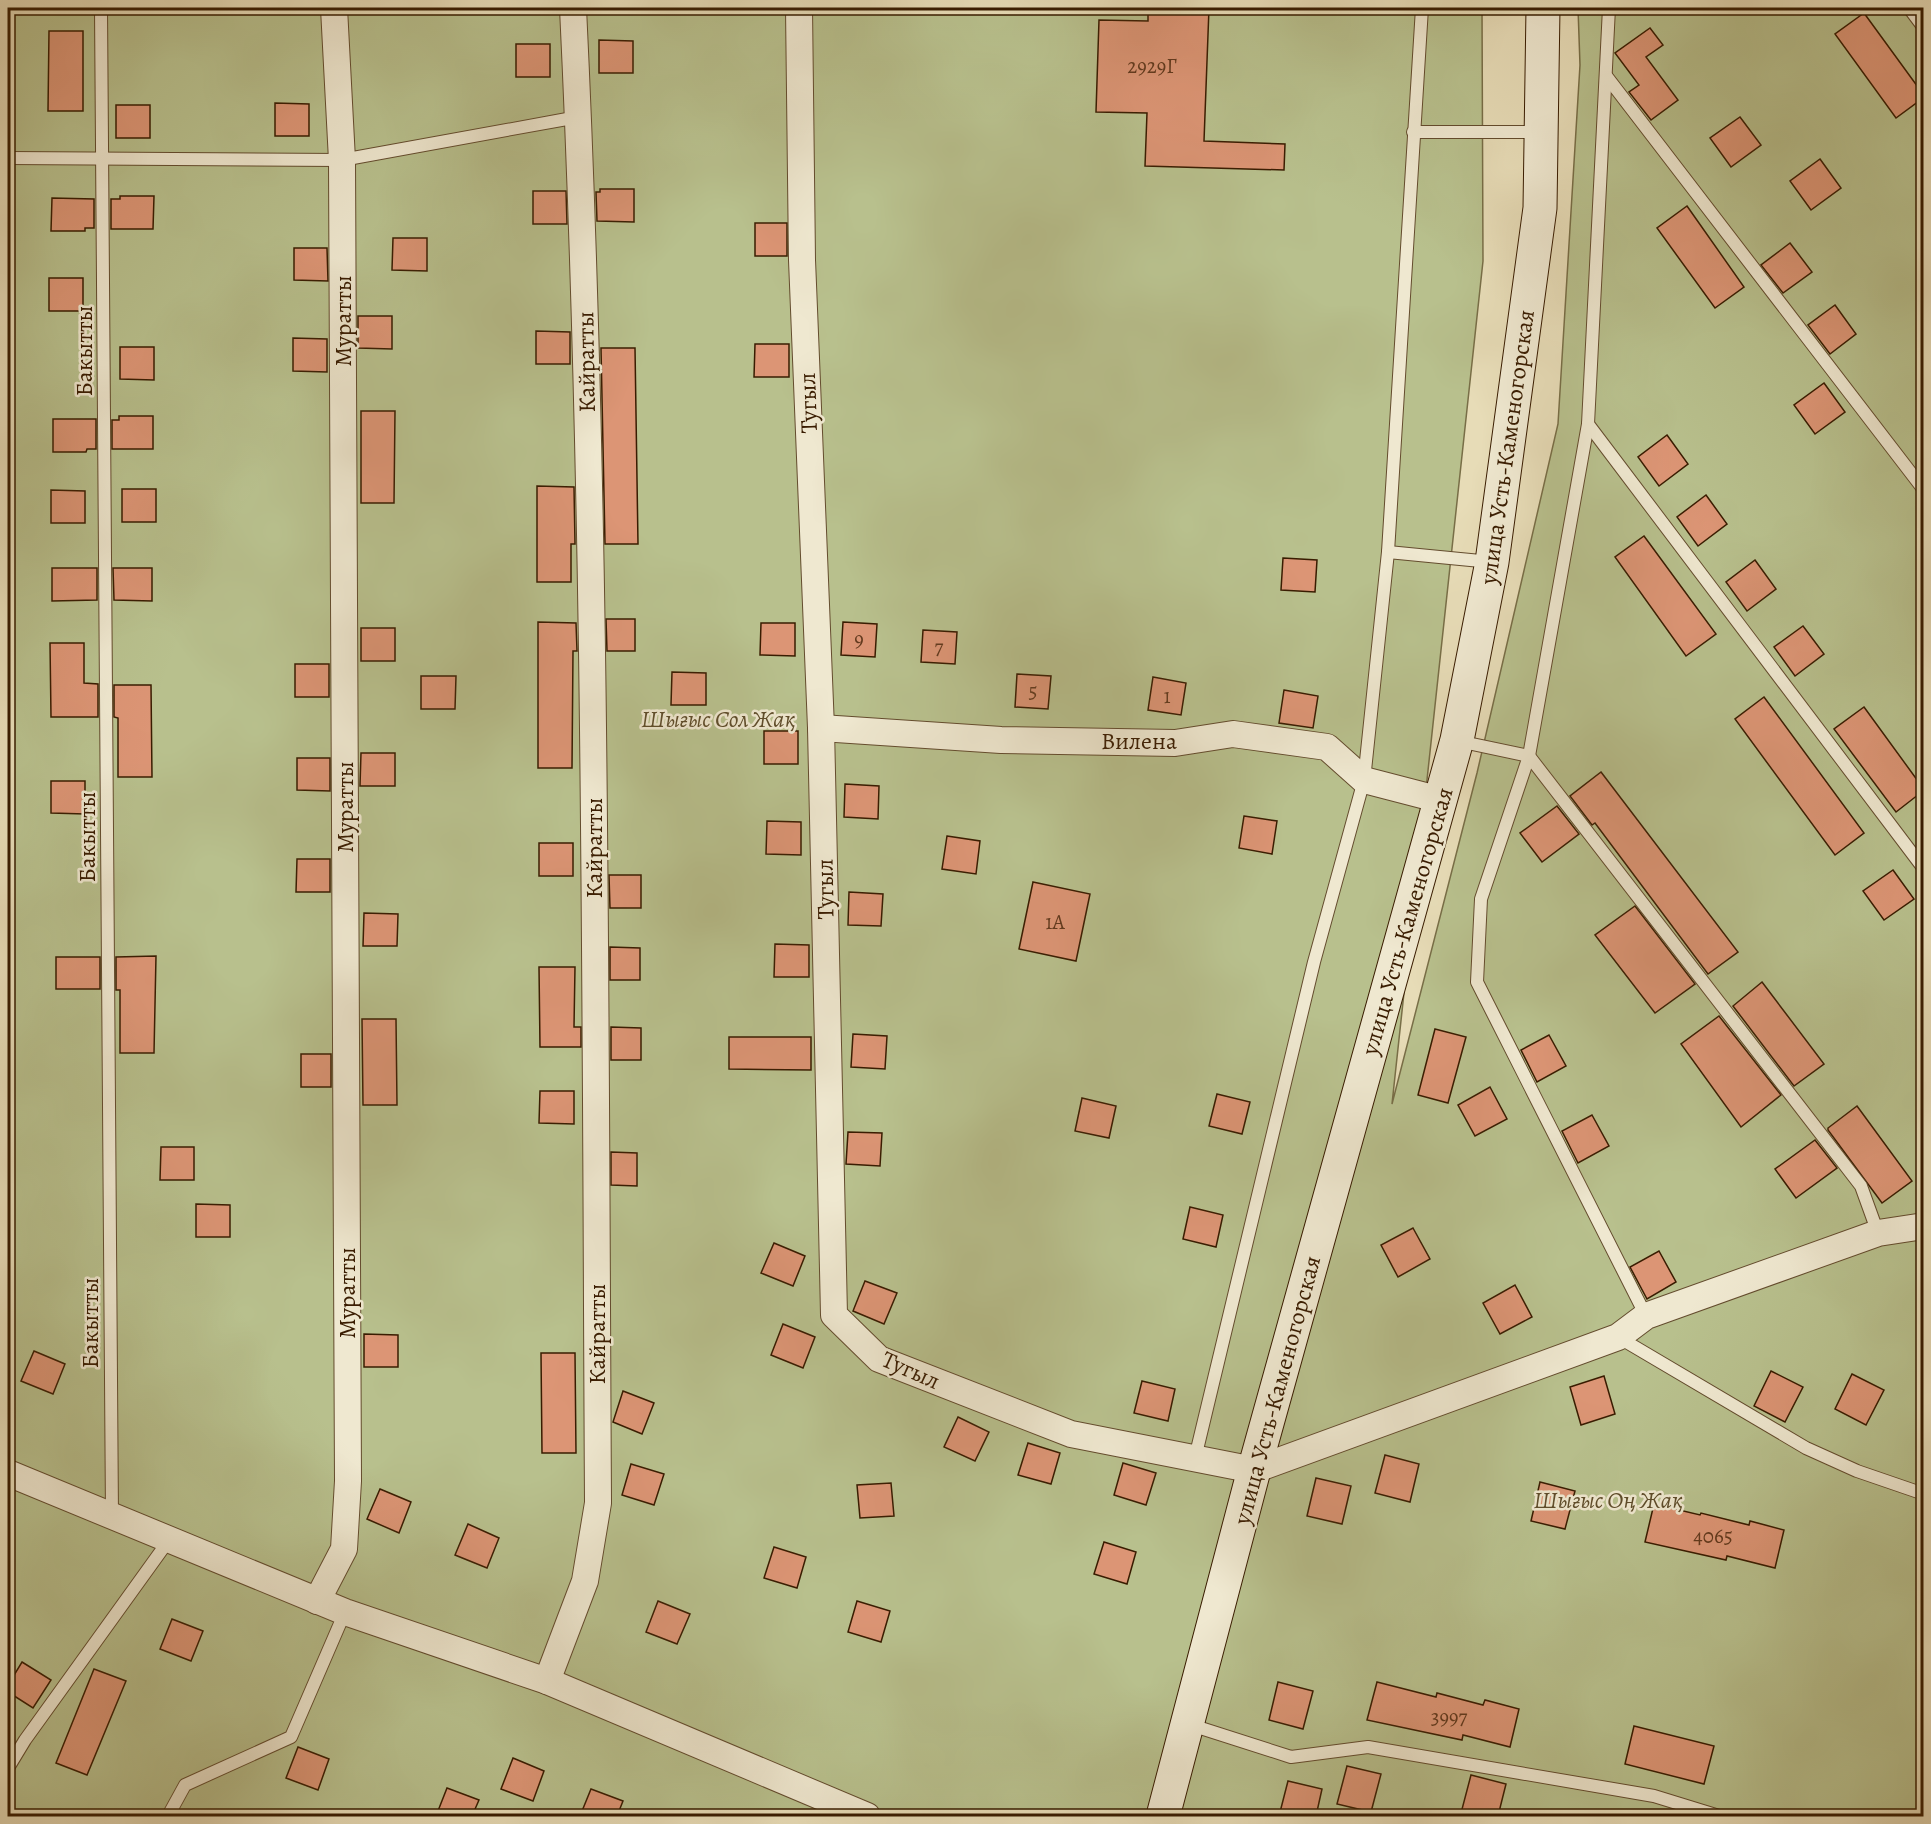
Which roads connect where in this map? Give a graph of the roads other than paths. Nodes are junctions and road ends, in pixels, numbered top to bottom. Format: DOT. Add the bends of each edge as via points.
graph roads {
  1 [pos="101,8"];
  2 [pos="334,8"];
  3 [pos="573,8"];
  4 [pos="799,8"];
  5 [pos="1422,8"];
  6 [pos="1544,8"];
  7 [pos="1609,8"];
  8 [pos="1909,8"];
  9 [pos="1923,28"];
  10 [pos="1607,78"];
  11 [pos="579,117"];
  12 [pos="1413,132"];
  13 [pos="1542,132"];
  14 [pos="8,158"];
  15 [pos="104,158"];
  16 [pos="342,160"];
  17 [pos="1588,424"];
  18 [pos="1923,490"];
  19 [pos="1388,552"];
  20 [pos="1492,562"];
  21 [pos="821,729"];
  22 [pos="1457,740"];
  23 [pos="1529,756"];
  24 [pos="1364,780"];
  25 [pos="1441,800"];
  26 [pos="1923,869"];
  27 [pos="1923,1226"];
  28 [pos="1878,1233"];
  29 [pos="1646,1317"];
  30 [pos="1618,1337"];
  31 [pos="1195,1458"];
  32 [pos="1254,1470"];
  33 [pos="8,1473"];
  34 [pos="1923,1494"];
  35 [pos="112,1516"];
  36 [pos="169,1540"];
  37 [pos="317,1601"];
  38 [pos="345,1612"];
  39 [pos="547,1681"];
  40 [pos="1187,1723"];
  41 [pos="8,1768"];
  42 [pos="168,1816"];
  43 [pos="867,1816"];
  44 [pos="1163,1816"];
  45 [pos="1719,1816"];
  1 -- 15 [label="lane, Бакытты"];
  2 -- 16 [label="street, Муратты"];
  3 -- 11 [label="street, Кайратты"];
  4 -- 21 [label="street, Тугыл" via="802,260"];
  5 -- 12 [label="lane"];
  6 -- 13 [label="street, улица Усть-Каменогорская"];
  7 -- 10 [label="lane"];
  8 -- 9 [label="lane"];
  10 -- 17 [label="lane"];
  10 -- 18 [label="lane"];
  11 -- 16 [label="lane"];
  11 -- 39 [label="street, Кайратты" via="593,708 598,1503 585,1581"];
  12 -- 13 [label="lane"];
  12 -- 19 [label="lane"];
  13 -- 20 [label="street, улица Усть-Каменогорская" via="1540,208"];
  14 -- 15 [label="lane"];
  15 -- 16 [label="lane"];
  15 -- 35 [label="lane, Бакытты"];
  16 -- 37 [label="street, Муратты" via="348,1481 344,1549"];
  17 -- 23 [label="lane"];
  17 -- 26 [label="lane"];
  19 -- 20 [label="lane"];
  19 -- 24 [label="lane"];
  20 -- 22 [label="street, улица Усть-Каменогорская"];
  21 -- 24 [label="street, Вилена" via="1001,740 1163,743 1233,734 1327,747"];
  21 -- 31 [label="street, Тугыл" via="834,1315 879,1359 1071,1434"];
  22 -- 23 [label="lane"];
  22 -- 25 [label="street, улица Усть-Каменогорская"];
  23 -- 28 [label="lane" via="1861,1186"];
  23 -- 29 [label="lane" via="1481,899 1477,982"];
  24 -- 25 [label="street, Вилена"];
  24 -- 31 [label="lane" via="1314,962"];
  25 -- 32 [label="street, улица Усть-Каменогорская"];
  27 -- 28 [label="street"];
  28 -- 29 [label="street"];
  29 -- 30 [label="street"];
  30 -- 32 [label="street"];
  30 -- 34 [label="lane" via="1806,1448"];
  31 -- 32 [label="street, Тугыл"];
  32 -- 40 [label="street, улица Усть-Каменогорская"];
  33 -- 35 [label="street"];
  35 -- 36 [label="street"];
  36 -- 37 [label="street"];
  36 -- 41 [label="lane"];
  37 -- 38 [label="street"];
  38 -- 39 [label="street"];
  38 -- 42 [label="lane" via="291,1737 184,1785"];
  39 -- 43 [label="street"];
  40 -- 44 [label="street, улица Усть-Каменогорская"];
  40 -- 45 [label="lane" via="1291,1757 1368,1747 1654,1796"];
}
